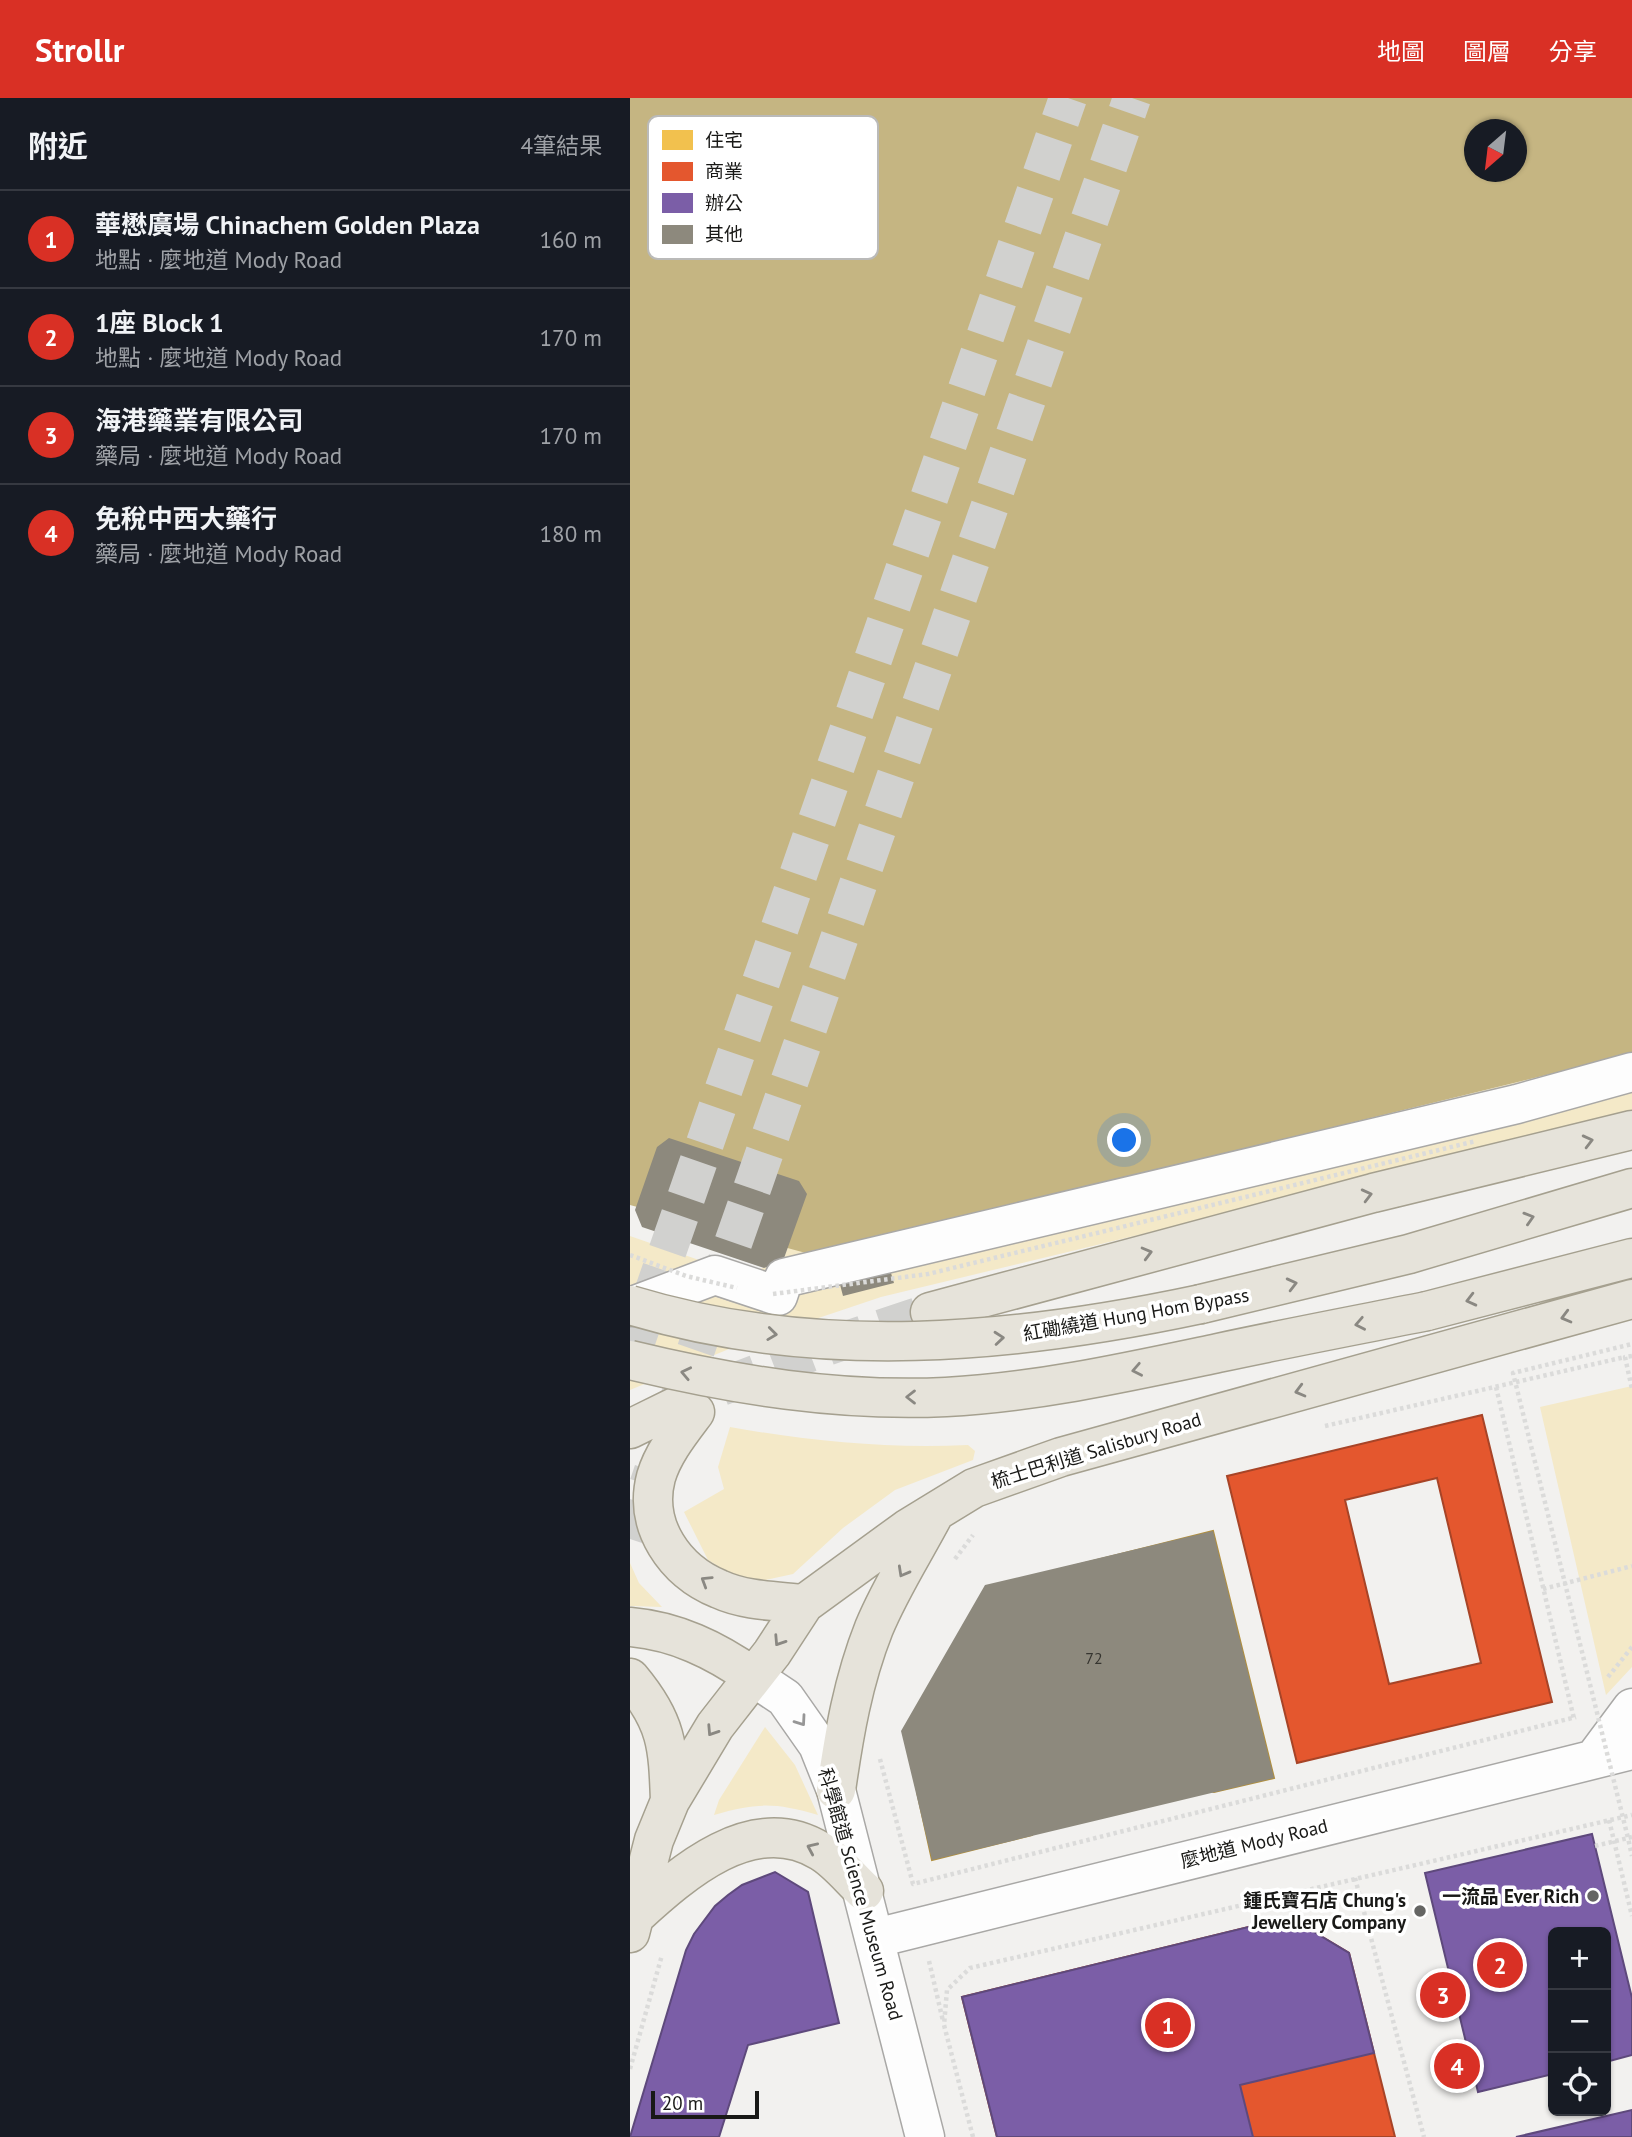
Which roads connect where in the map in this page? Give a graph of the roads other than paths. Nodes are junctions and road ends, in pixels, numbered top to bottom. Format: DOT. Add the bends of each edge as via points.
graph roads {
  1 [pos="1632,1072"];
  2 [pos="1632,1130"];
  3 [pos="1632,1188"];
  4 [pos="1632,1258"];
  5 [pos="1632,1299"];
  6 [pos="630,1306"];
  7 [pos="930,1312"];
  8 [pos="630,1360"];
  9 [pos="630,1429"];
  10 [pos="934,1512"];
  11 [pos="804,1604"];
  12 [pos="630,1627"];
  13 [pos="752,1676"];
  14 [pos="630,1678"];
  15 [pos="1632,1708"];
  16 [pos="1632,1749"];
  17 [pos="1594,1759"];
  18 [pos="836,1790"];
  19 [pos="670,1801"];
  20 [pos="864,1891"];
  21 [pos="633,1925"];
  22 [pos="876,1938"];
  23 [pos="925,2137"];
  1 -- 6 [label="street" via="1517,1104 784,1278 778,1297 715,1275"];
  7 -- 2 [label="main road, one-way" via="1373,1193"];
  6 -- 3 [label="main road, 紅磡繞道 Hung Hom Bypass, one-way, bridge" via="774,1335 964,1341 1037,1334 1287,1286"];
  4 -- 8 [label="main road, one-way, bridge" via="1427,1311 1139,1370 946,1397 786,1390"];
  5 -- 10 [label="main road, 梳士巴利道 Salisbury Road, one-way" via="1060,1457 974,1488"];
  11 -- 9 [label="main road, one-way" via="746,1598 718,1589 671,1553 655,1520 656,1477 690,1407"];
  10 -- 11 [label="main road, 梳士巴利道 Salisbury Road"];
  10 -- 18 [label="main road, one-way" via="874,1628 845,1722"];
  11 -- 13 [label="main road, 梳士巴利道 Salisbury Road, one-way"];
  12 -- 13 [label="main road" via="678,1636 720,1653"];
  13 -- 18 [label="street, 科學館道 Science Museum Road, one-way" via="785,1698 818,1745"];
  13 -- 19 [label="main road, 梳士巴利道 Salisbury Road, one-way" via="715,1726"];
  14 -- 19 [label="main road" via="652,1704 667,1743"];
  15 -- 17 [label="street"];
  16 -- 17 [label="street, 麼地道 Mody Road"];
  17 -- 22 [label="street, 麼地道 Mody Road"];
  18 -- 20 [label="street, 科學館道 Science Museum Road"];
  19 -- 21 [label="main road, 梳士巴利道 Salisbury Road" via="654,1840"];
  20 -- 21 [label="main road, one-way" via="822,1851 803,1843 750,1839 696,1867"];
  20 -- 22 [label="street, 科學館道 Science Museum Road"];
  22 -- 23 [label="street, 科學館道 Science Museum Road"];
}
